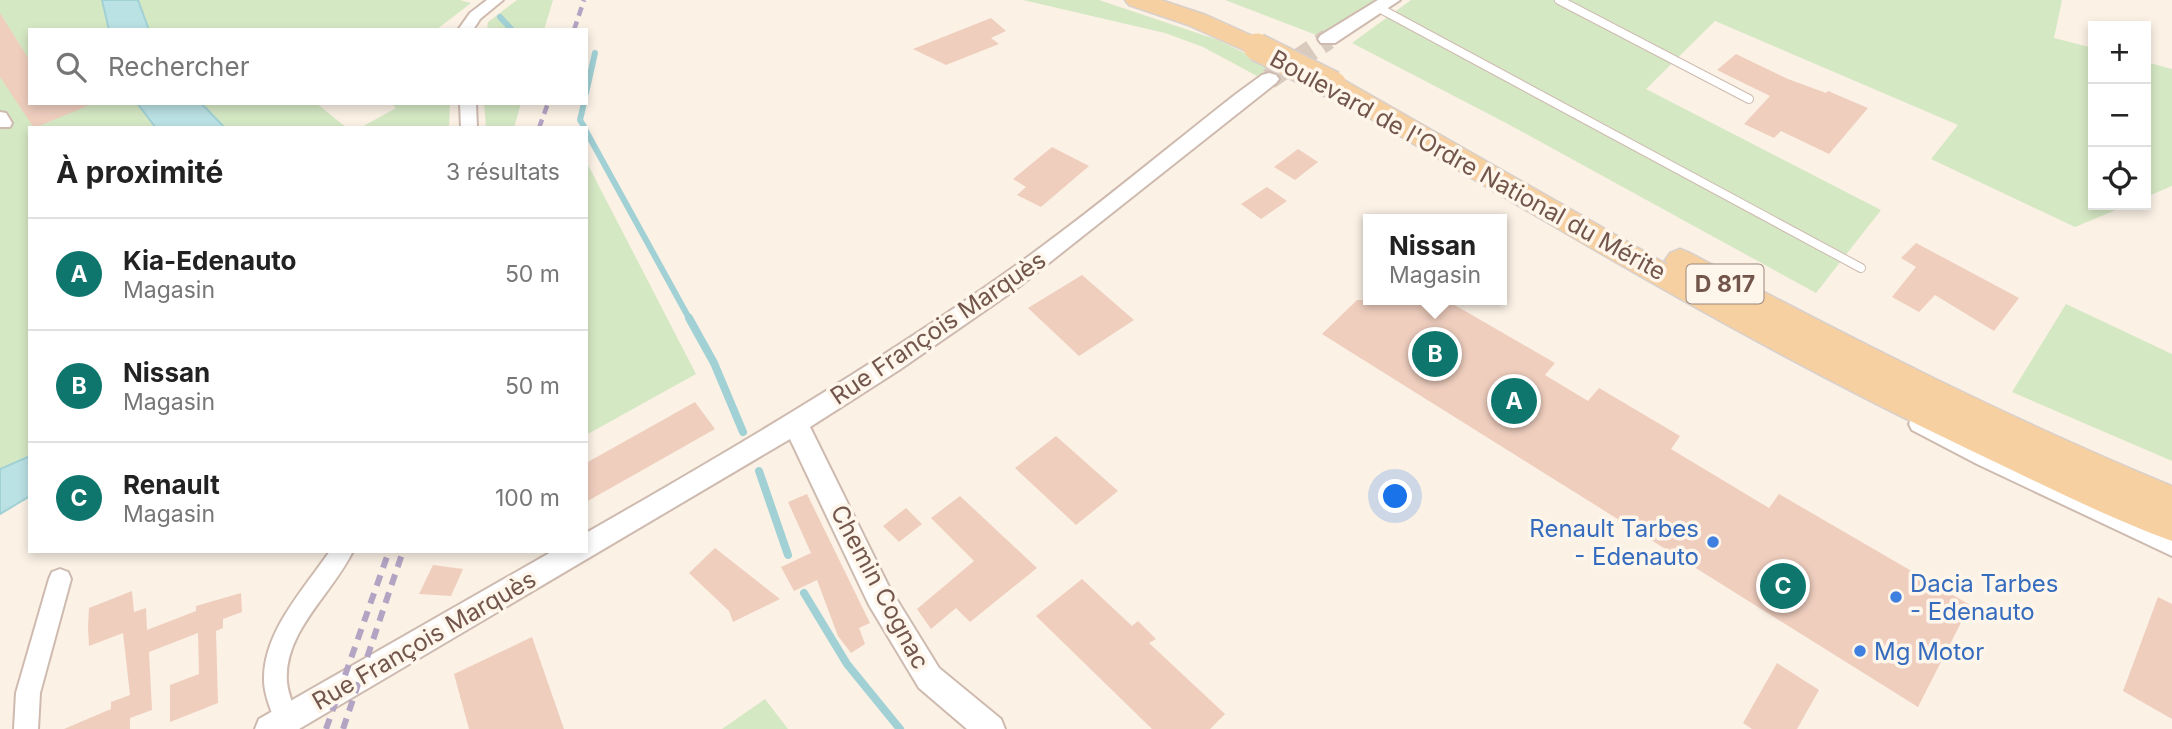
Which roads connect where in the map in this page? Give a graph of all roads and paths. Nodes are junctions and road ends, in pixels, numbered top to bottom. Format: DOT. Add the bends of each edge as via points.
graph roads {
  1 [pos="496,0"];
  2 [pos="1137,0"];
  3 [pos="1194,0"];
  4 [pos="1559,0"];
  5 [pos="1385,4"];
  6 [pos="466,28"];
  7 [pos="1267,39"];
  8 [pos="1328,39"];
  9 [pos="1269,79"];
  10 [pos="1341,79"];
  11 [pos="1749,99"];
  12 [pos="468,105"];
  13 [pos="469,126"];
  14 [pos="1861,268"];
  15 [pos="1766,332"];
  16 [pos="794,425"];
  17 [pos="2172,500"];
  18 [pos="2172,526"];
  19 [pos="588,546"];
  20 [pos="2172,547"];
  21 [pos="341,553"];
  22 [pos="575,553"];
  23 [pos="60,579"];
  24 [pos="278,724"];
  25 [pos="26,729"];
  26 [pos="990,729"];
  1 -- 6 [label="street"];
  2 -- 7 [label="main road, Boulevard de l'Ordre National du Mérite / D 817"];
  3 -- 7 [label="main road, Boulevard de l'Ordre National du Mérite / D 817"];
  4 -- 11 [label="lane"];
  5 -- 8 [label="street"];
  5 -- 14 [label="lane"];
  7 -- 10 [label="main road, Boulevard de l'Ordre National du Mérite / D 817, bridge"];
  9 -- 16 [label="street, Rue François Marquès" via="1065,241"];
  10 -- 15 [label="main road, Boulevard de l'Ordre National du Mérite / D 817" via="1607,244"];
  10 -- 17 [label="main road, Boulevard de l'Ordre National du Mérite / D 817" via="1783,316 2111,476"];
  12 -- 13 [label="street"];
  15 -- 18 [label="main road, Boulevard de l'Ordre National du Mérite / D 817" via="2003,452"];
  15 -- 20 [label="street" via="1818,371 1984,458"];
  16 -- 19 [label="street, Rue François Marquès"];
  16 -- 26 [label="street, Chemin Cognac" via="879,596 929,678"];
  21 -- 24 [label="street" via="285,636 275,683"];
  22 -- 24 [label="street, Rue François Marquès"];
  23 -- 25 [label="street" via="28,693"];
}
